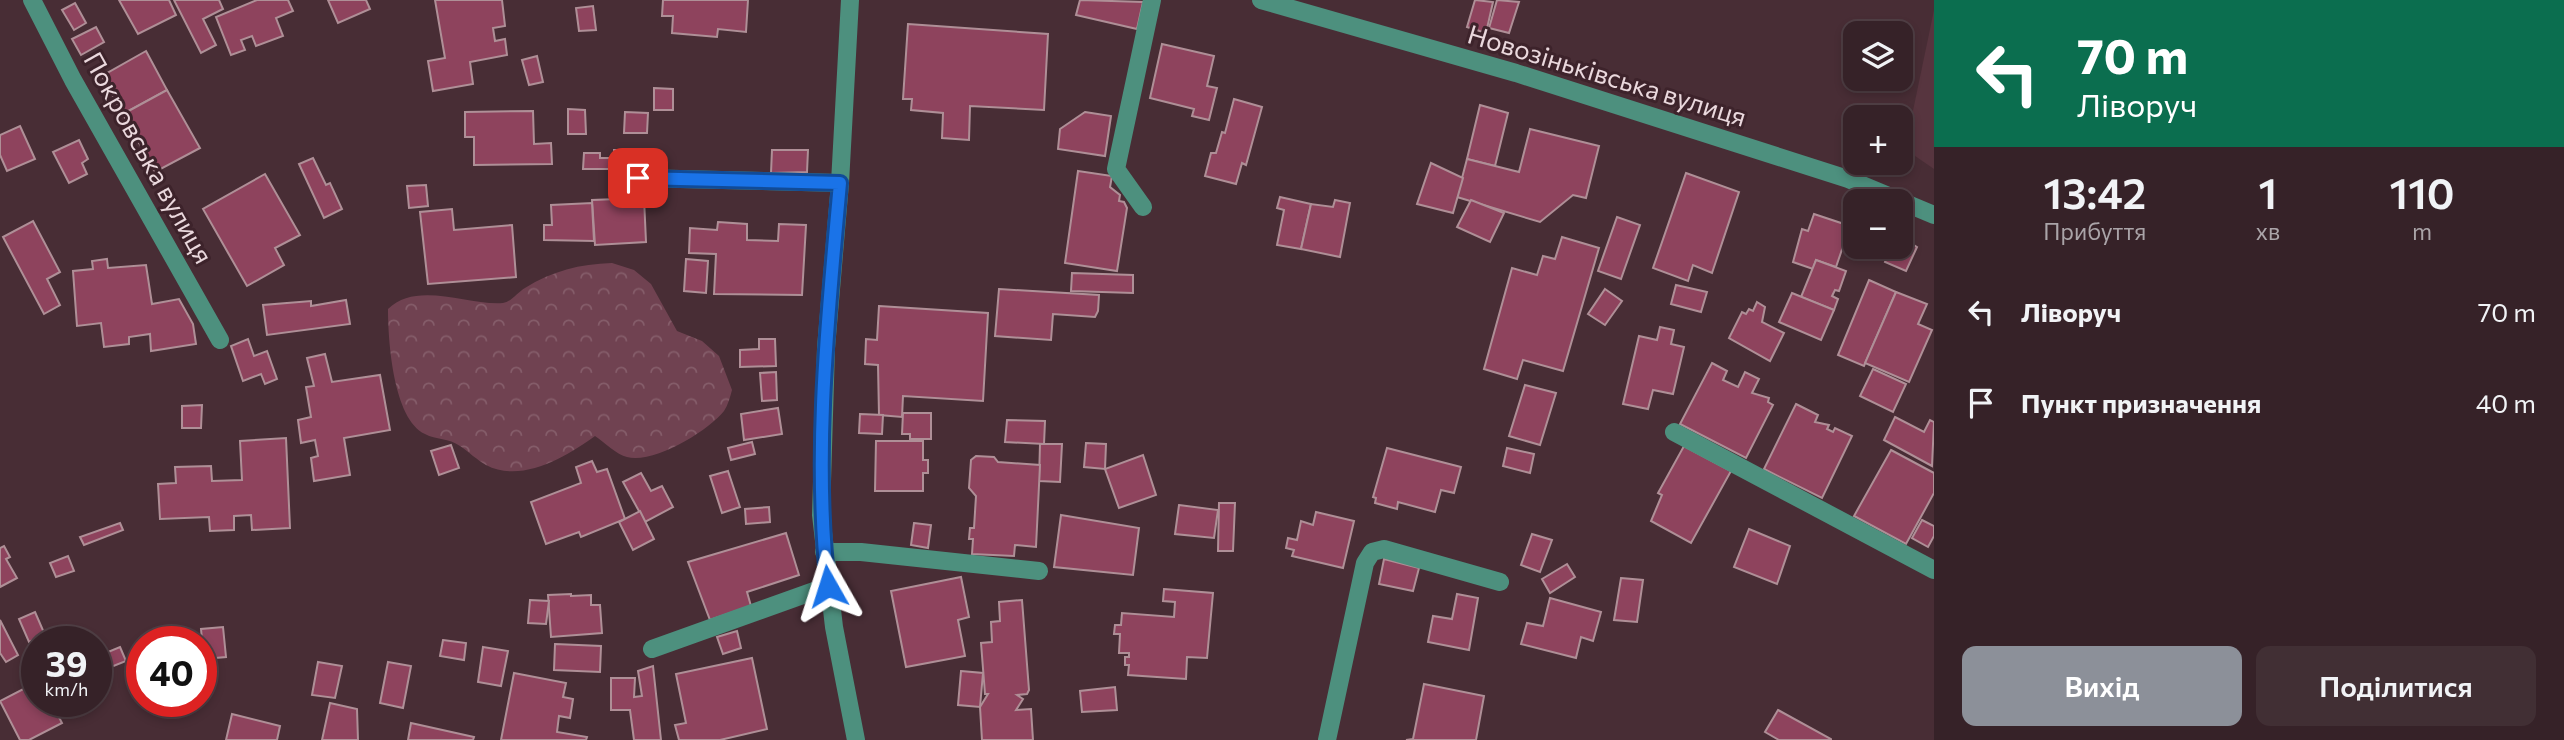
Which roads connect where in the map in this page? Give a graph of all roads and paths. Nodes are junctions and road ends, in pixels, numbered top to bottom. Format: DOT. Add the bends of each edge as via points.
graph roads {
  1 [pos="32,0"];
  2 [pos="850,0"];
  3 [pos="1152,0"];
  4 [pos="1261,0"];
  5 [pos="638,178"];
  6 [pos="840,183"];
  7 [pos="1143,207"];
  8 [pos="1934,215"];
  9 [pos="220,340"];
  10 [pos="1674,432"];
  11 [pos="824,552"];
  12 [pos="1934,570"];
  13 [pos="1039,571"];
  14 [pos="1500,582"];
  15 [pos="828,586"];
  16 [pos="652,649"];
  17 [pos="856,740"];
  18 [pos="1327,740"];
  1 -- 9 [label="street, Покровська вулиця"];
  2 -- 6 [label="street"];
  3 -- 7 [label="street" via="1116,169"];
  4 -- 8 [label="street, Новозіньківська вулиця" via="1556,86 1848,179"];
  5 -- 6 [label="street"];
  6 -- 11 [label="street" via="826,348"];
  10 -- 12 [label="street"];
  11 -- 13 [label="street"];
  11 -- 15 [label="street"];
  14 -- 18 [label="street" via="1384,549 1372,552 1365,563"];
  15 -- 16 [label="street"];
  15 -- 17 [label="street"];
}
